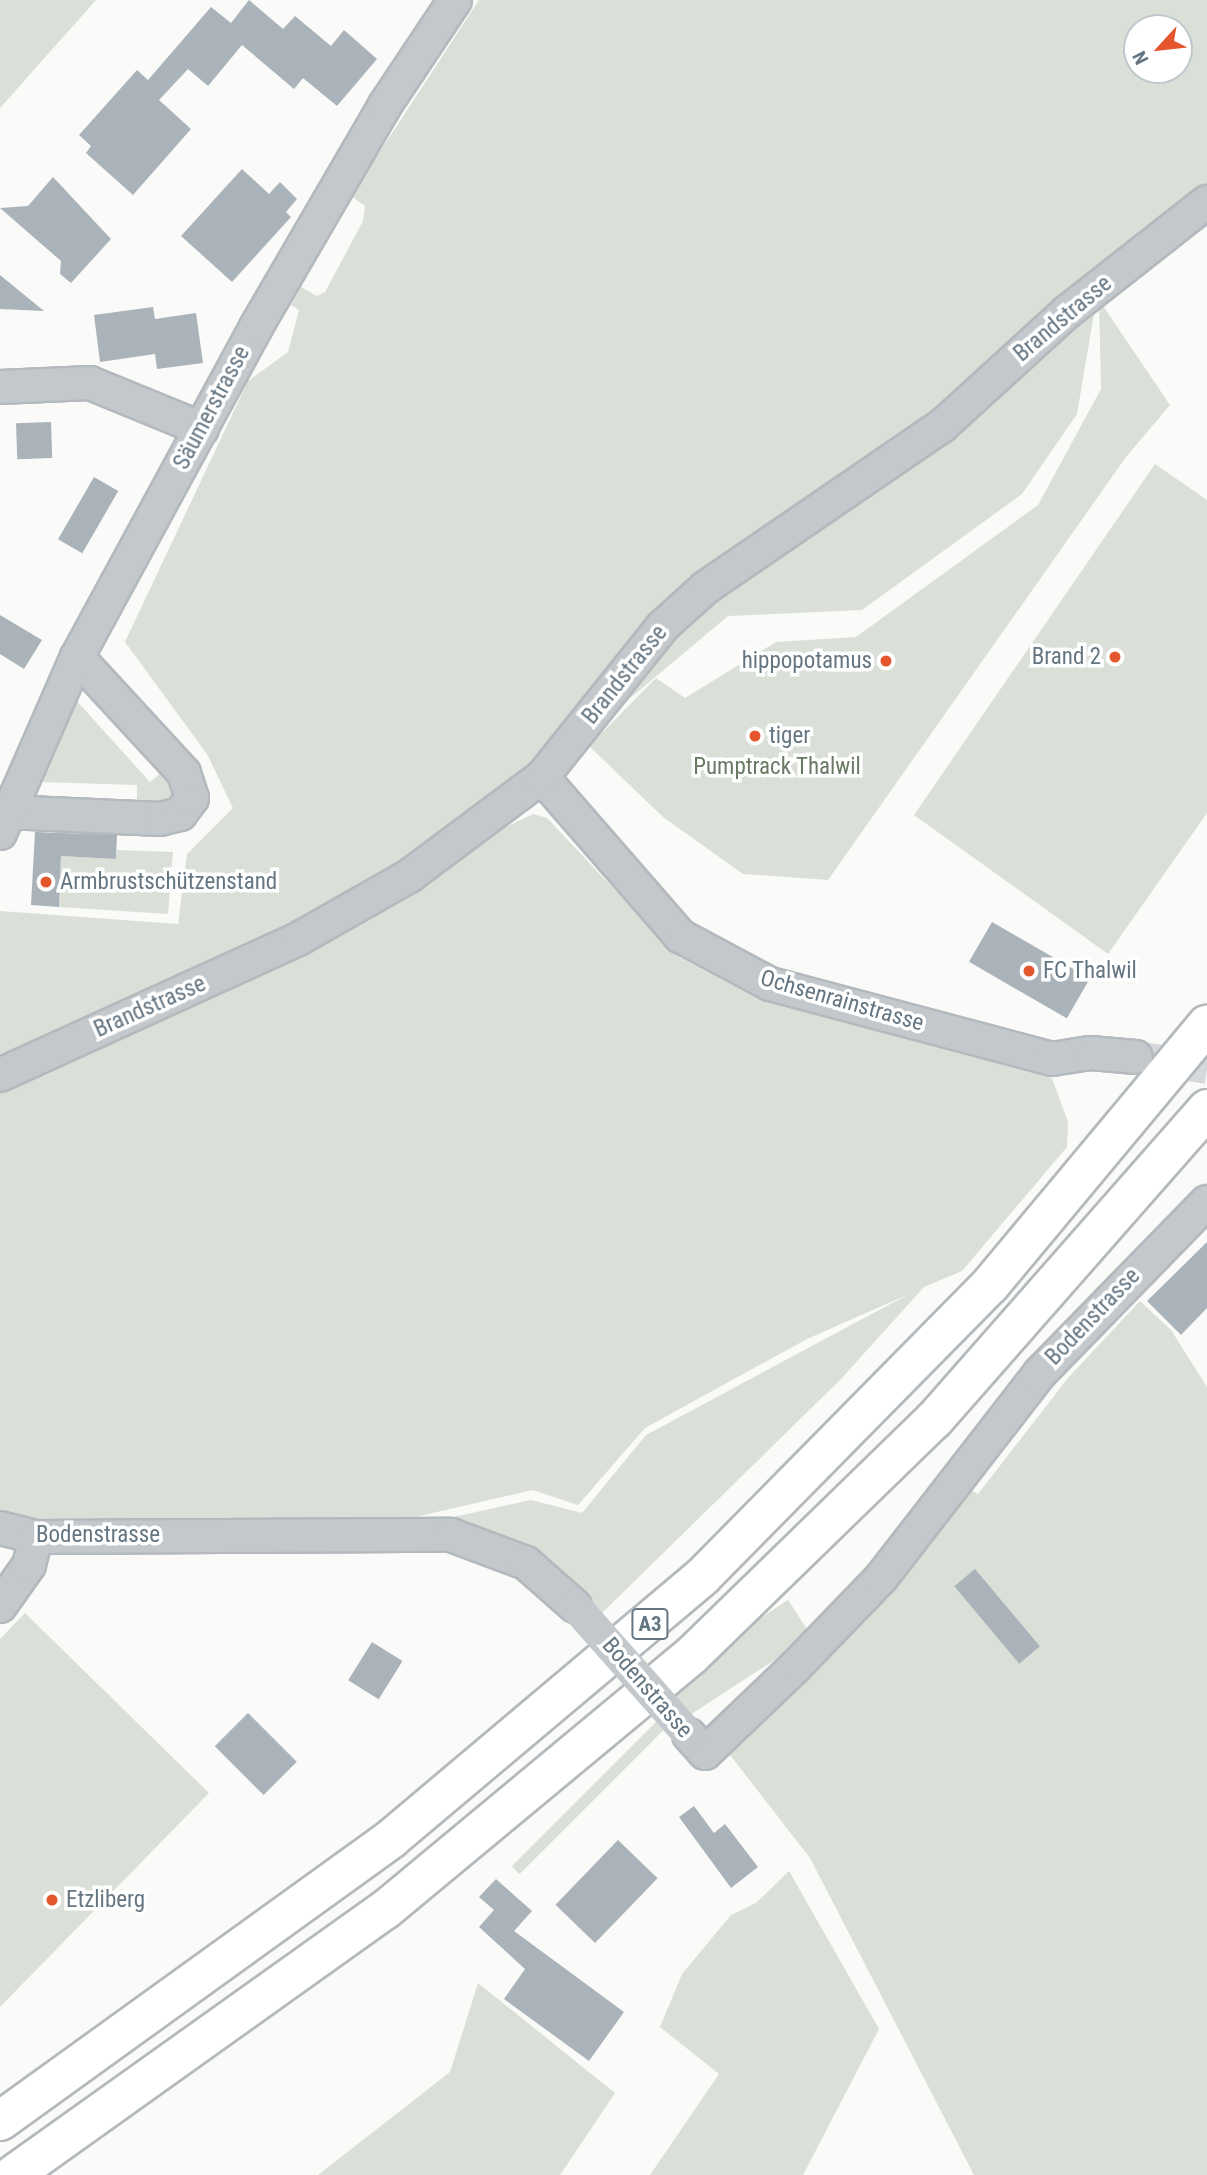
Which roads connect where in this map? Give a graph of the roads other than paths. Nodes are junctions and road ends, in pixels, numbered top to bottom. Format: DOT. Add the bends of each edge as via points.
graph roads {
  1 [pos="455,0"];
  2 [pos="1207,202"];
  3 [pos="0,387"];
  4 [pos="202,429"];
  5 [pos="77,657"];
  6 [pos="542,777"];
  7 [pos="4,823"];
  8 [pos="1207,1025"];
  9 [pos="1136,1057"];
  10 [pos="0,1075"];
  11 [pos="1207,1109"];
  12 [pos="1207,1202"];
  13 [pos="0,1528"];
  14 [pos="36,1537"];
  15 [pos="0,1606"];
  16 [pos="0,2122"];
  17 [pos="13,2175"];
  1 -- 4 [label="street, Säumerstrasse" via="385,105"];
  2 -- 6 [label="street, Brandstrasse" via="1066,312 942,426 705,589 663,626"];
  3 -- 4 [label="street" via="90,383"];
  4 -- 5 [label="street, Säumerstrasse"];
  5 -- 7 [label="street, Säumerstrasse"];
  5 -- 7 [label="street" via="184,773 192,798 180,814 160,819"];
  6 -- 9 [label="street, Ochsenrainstrasse" via="680,936 770,984 1052,1059 1091,1053"];
  6 -- 10 [label="street, Brandstrasse" via="409,876 300,938"];
  8 -- 16 [label="highway, A3" via="990,1285 703,1576 382,1846"];
  11 -- 17 [label="highway, A3" via="951,1403 693,1654 385,1910"];
  12 -- 14 [label="street, Bodenstrasse, bridge" via="1040,1373 881,1578 705,1753 575,1606 526,1563 451,1535"];
  13 -- 14 [label="street, Bodenstrasse"];
  14 -- 15 [label="street" via="29,1565"];
}
